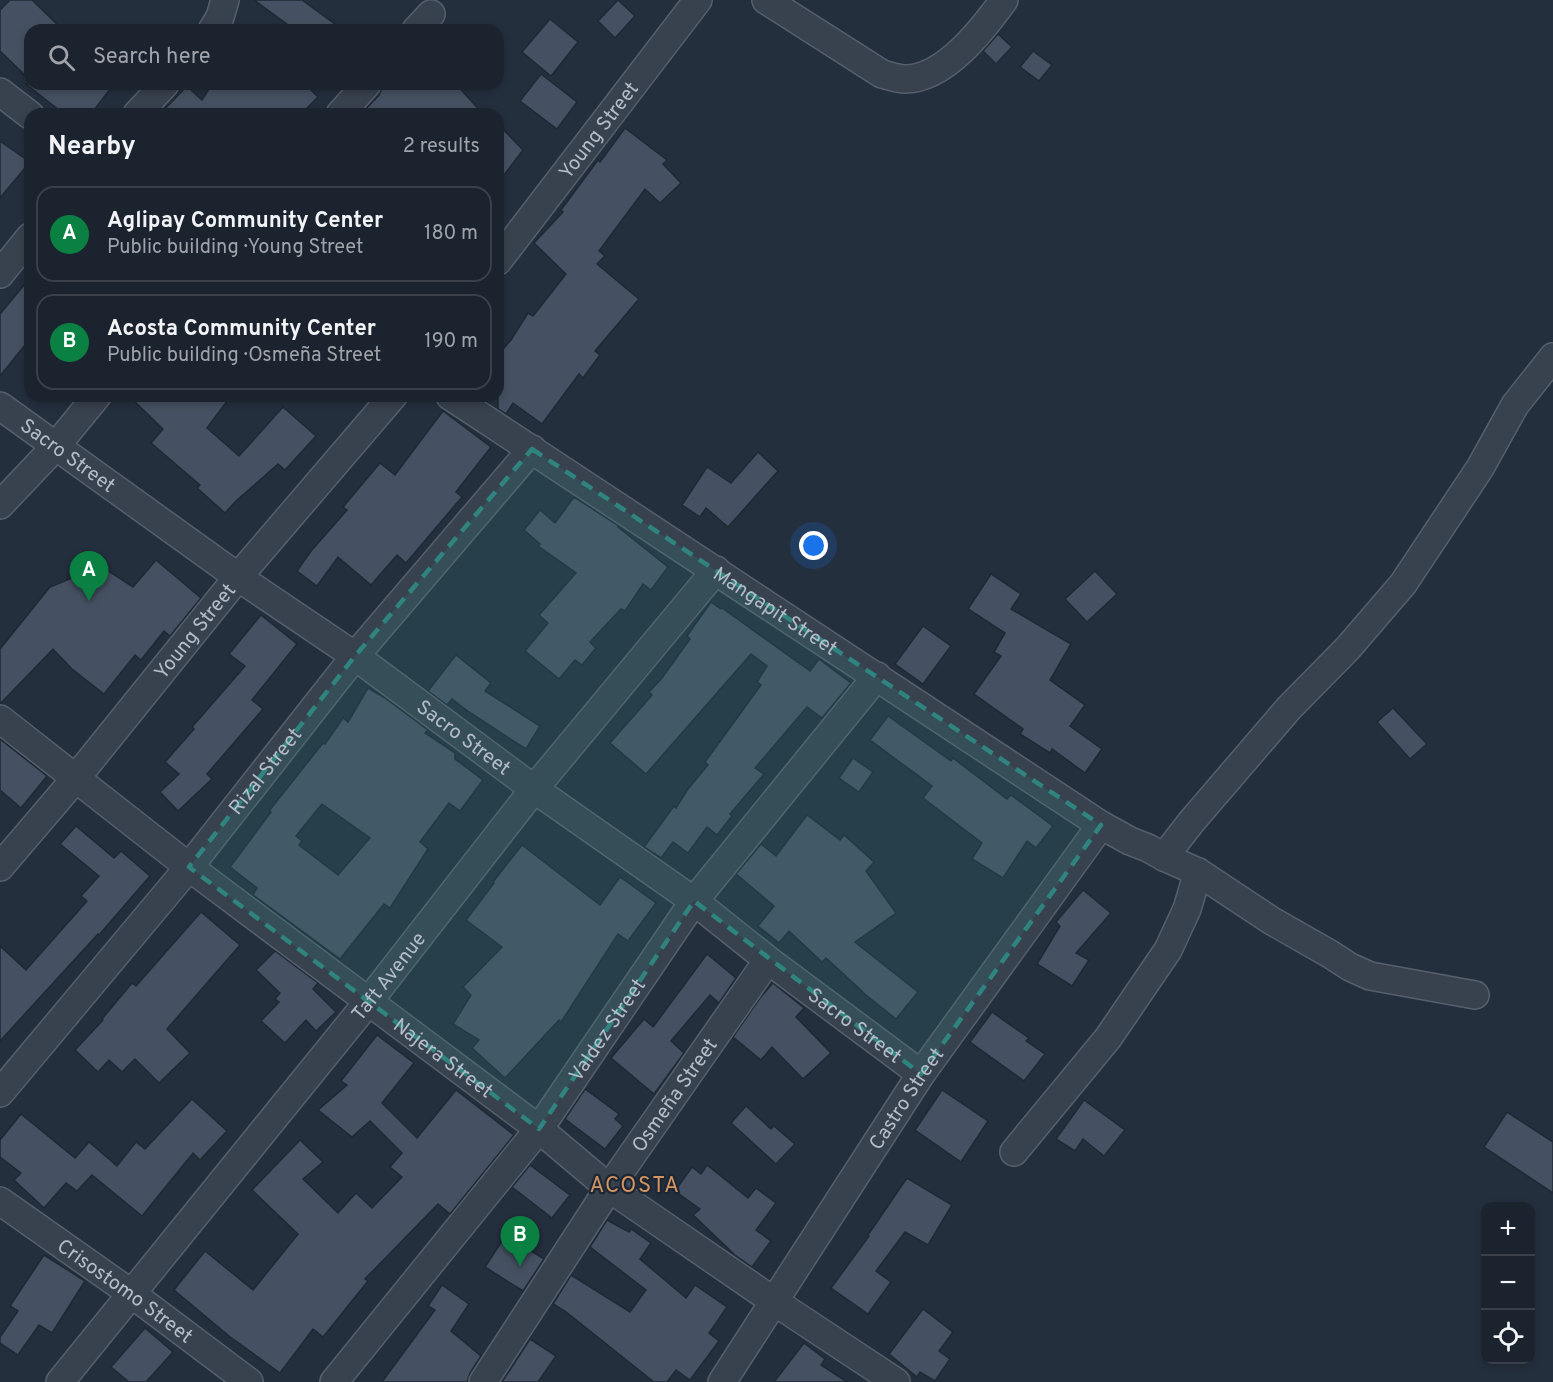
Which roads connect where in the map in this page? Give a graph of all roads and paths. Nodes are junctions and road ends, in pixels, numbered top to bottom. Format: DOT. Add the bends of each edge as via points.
graph roads {
  1 [pos="225,0"];
  2 [pos="698,0"];
  3 [pos="766,0"];
  4 [pos="1004,0"];
  5 [pos="216,24"];
  6 [pos="159,90"];
  7 [pos="362,90"];
  8 [pos="0,92"];
  9 [pos="142,108"];
  10 [pos="345,108"];
  11 [pos="24,110"];
  12 [pos="24,244"];
  13 [pos="504,253"];
  14 [pos="0,274"];
  15 [pos="1553,357"];
  16 [pos="92,402"];
  17 [pos="388,402"];
  18 [pos="459,402"];
  19 [pos="0,406"];
  20 [pos="56,446"];
  21 [pos="532,449"];
  22 [pos="0,506"];
  23 [pos="716,570"];
  24 [pos="238,577"];
  25 [pos="355,656"];
  26 [pos="877,676"];
  27 [pos="0,719"];
  28 [pos="76,778"];
  29 [pos="534,789"];
  30 [pos="1101,825"];
  31 [pos="1164,857"];
  32 [pos="0,867"];
  33 [pos="189,867"];
  34 [pos="1198,872"];
  35 [pos="694,901"];
  36 [pos="768,960"];
  37 [pos="1475,994"];
  38 [pos="368,1002"];
  39 [pos="921,1074"];
  40 [pos="0,1093"];
  41 [pos="539,1129"];
  42 [pos="1014,1152"];
  43 [pos="609,1188"];
  44 [pos="0,1201"];
  45 [pos="132,1294"];
  46 [pos="775,1302"];
  47 [pos="60,1382"];
  48 [pos="249,1382"];
  49 [pos="334,1382"];
  50 [pos="483,1382"];
  51 [pos="722,1382"];
  52 [pos="896,1382"];
  1 -- 5 [label="street"];
  2 -- 13 [label="street, Young Street"];
  3 -- 4 [label="street" via="882,74 904,79 934,72 960,52 982,31"];
  6 -- 9 [label="street"];
  7 -- 10 [label="street"];
  8 -- 11 [label="street"];
  12 -- 14 [label="street"];
  15 -- 31 [label="street" via="1515,405 1480,468 1403,584 1289,708"];
  16 -- 20 [label="street"];
  17 -- 24 [label="street, Young Street"];
  18 -- 21 [label="street, Mangapit Street"];
  19 -- 20 [label="street, Sacro Street"];
  20 -- 22 [label="street"];
  20 -- 24 [label="street, Sacro Street"];
  21 -- 23 [label="street, Mangapit Street"];
  21 -- 25 [label="street, Rizal Street"];
  23 -- 26 [label="street, Mangapit Street"];
  23 -- 29 [label="street, Taft Avenue"];
  24 -- 25 [label="street, Sacro Street"];
  24 -- 28 [label="street, Young Street"];
  25 -- 29 [label="street, Sacro Street"];
  25 -- 33 [label="street, Rizal Street"];
  26 -- 30 [label="street, Mangapit Street"];
  26 -- 35 [label="street, Valdez Street"];
  27 -- 28 [label="street, Najera Street"];
  28 -- 32 [label="street, Young Street"];
  28 -- 33 [label="street, Najera Street"];
  29 -- 35 [label="street, Sacro Street"];
  29 -- 38 [label="street, Taft Avenue"];
  30 -- 31 [label="street, Mangapit Street"];
  30 -- 39 [label="street, Castro Street"];
  31 -- 34 [label="street, Mangapit Street"];
  33 -- 38 [label="street, Najera Street"];
  33 -- 40 [label="street, Rizal Street"];
  34 -- 37 [label="street, Mangapit Street" via="1272,921 1370,976"];
  34 -- 42 [label="street" via="1187,909 1168,950 1108,1038"];
  35 -- 36 [label="street, Sacro Street"];
  35 -- 41 [label="street, Valdez Street"];
  36 -- 39 [label="street, Sacro Street"];
  36 -- 43 [label="street, Osmeña Street"];
  38 -- 41 [label="street, Najera Street"];
  38 -- 45 [label="street, Taft Avenue"];
  39 -- 46 [label="street, Castro Street"];
  41 -- 43 [label="street, Najera Street"];
  41 -- 49 [label="street, Valdez Street"];
  43 -- 46 [label="street, Najera Street"];
  43 -- 50 [label="street, Osmeña Street"];
  44 -- 45 [label="street, Crisostomo Street"];
  45 -- 47 [label="street, Taft Avenue"];
  45 -- 48 [label="street, Crisostomo Street"];
  46 -- 51 [label="street, Castro Street"];
  46 -- 52 [label="street, Najera Street"];
}
